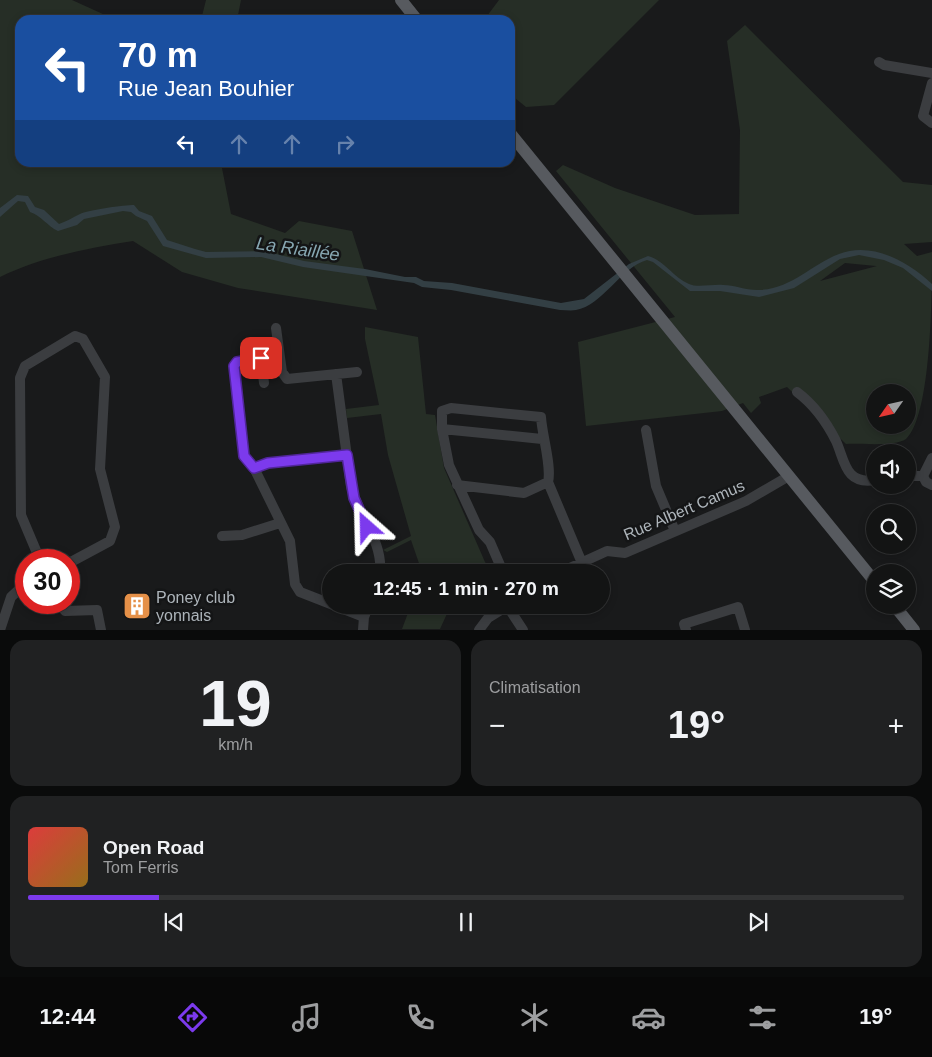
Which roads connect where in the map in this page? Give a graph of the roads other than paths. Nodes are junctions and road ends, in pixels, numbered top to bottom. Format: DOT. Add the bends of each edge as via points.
graph roads {
  1 [pos="401,0"];
  2 [pos="413,15"];
  3 [pos="879,62"];
  4 [pos="932,73"];
  5 [pos="932,83"];
  6 [pos="932,123"];
  7 [pos="515,139"];
  8 [pos="276,328"];
  9 [pos="357,372"];
  10 [pos="336,374"];
  11 [pos="264,383"];
  12 [pos="797,392"];
  13 [pos="442,429"];
  14 [pos="646,430"];
  15 [pos="542,439"];
  16 [pos="347,455"];
  17 [pos="932,458"];
  18 [pos="254,468"];
  19 [pos="789,476"];
  20 [pos="916,476"];
  21 [pos="923,476"];
  22 [pos="548,482"];
  23 [pos="866,482"];
  24 [pos="457,485"];
  25 [pos="932,486"];
  26 [pos="280,523"];
  27 [pos="675,531"];
  28 [pos="222,536"];
  29 [pos="35,549"];
  30 [pos="80,557"];
  31 [pos="582,563"];
  32 [pos="380,564"];
  33 [pos="500,564"];
  34 [pos="866,571"];
  35 [pos="15,593"];
  36 [pos="80,610"];
  37 [pos="365,614"];
  38 [pos="495,614"];
  39 [pos="513,614"];
  40 [pos="901,614"];
  41 [pos="364,617"];
  42 [pos="0,630"];
  43 [pos="100,630"];
  44 [pos="363,630"];
  45 [pos="479,630"];
  46 [pos="523,630"];
  47 [pos="686,630"];
  48 [pos="745,630"];
  49 [pos="914,630"];
  1 -- 2 [label="main road"];
  3 -- 4 [label="street"];
  5 -- 6 [label="street" via="923,116"];
  7 -- 19 [label="main road"];
  8 -- 10 [label="street" via="282,372 287,379"];
  9 -- 10 [label="street"];
  10 -- 16 [label="street"];
  11 -- 18 [label="street" via="261,358 237,362 234,366 244,456"];
  12 -- 23 [label="street" via="807,399 836,442 843,465 852,475"];
  13 -- 15 [label="street"];
  13 -- 15 [label="street" via="441,415 447,408 531,416 541,417"];
  13 -- 24 [label="street" via="449,465"];
  14 -- 27 [label="street" via="656,486"];
  15 -- 22 [label="street" via="550,475"];
  16 -- 18 [label="street" via="268,463"];
  16 -- 32 [label="street" via="354,498 380,553"];
  17 -- 21 [label="street"];
  18 -- 26 [label="street"];
  19 -- 27 [label="street, Rue Albert Camus" via="746,501"];
  19 -- 34 [label="main road"];
  20 -- 21 [label="street"];
  21 -- 25 [label="street"];
  22 -- 24 [label="street" via="524,493"];
  22 -- 31 [label="street"];
  24 -- 33 [label="street"];
  26 -- 28 [label="street" via="242,535"];
  26 -- 41 [label="street" via="290,541 295,584 300,592"];
  27 -- 31 [label="street, Rue Albert Camus" via="625,553 607,551"];
  29 -- 30 [label="street" via="21,515 20,378 25,366 79,336 105,377 100,470 116,527 110,541"];
  35 -- 42 [label="street"];
  36 -- 43 [label="street" via="94,608 99,613"];
  37 -- 41 [label="street"];
  38 -- 45 [label="street"];
  39 -- 46 [label="street"];
  40 -- 49 [label="main road"];
  41 -- 44 [label="street"];
  47 -- 48 [label="street" via="684,624 738,606"];
}
